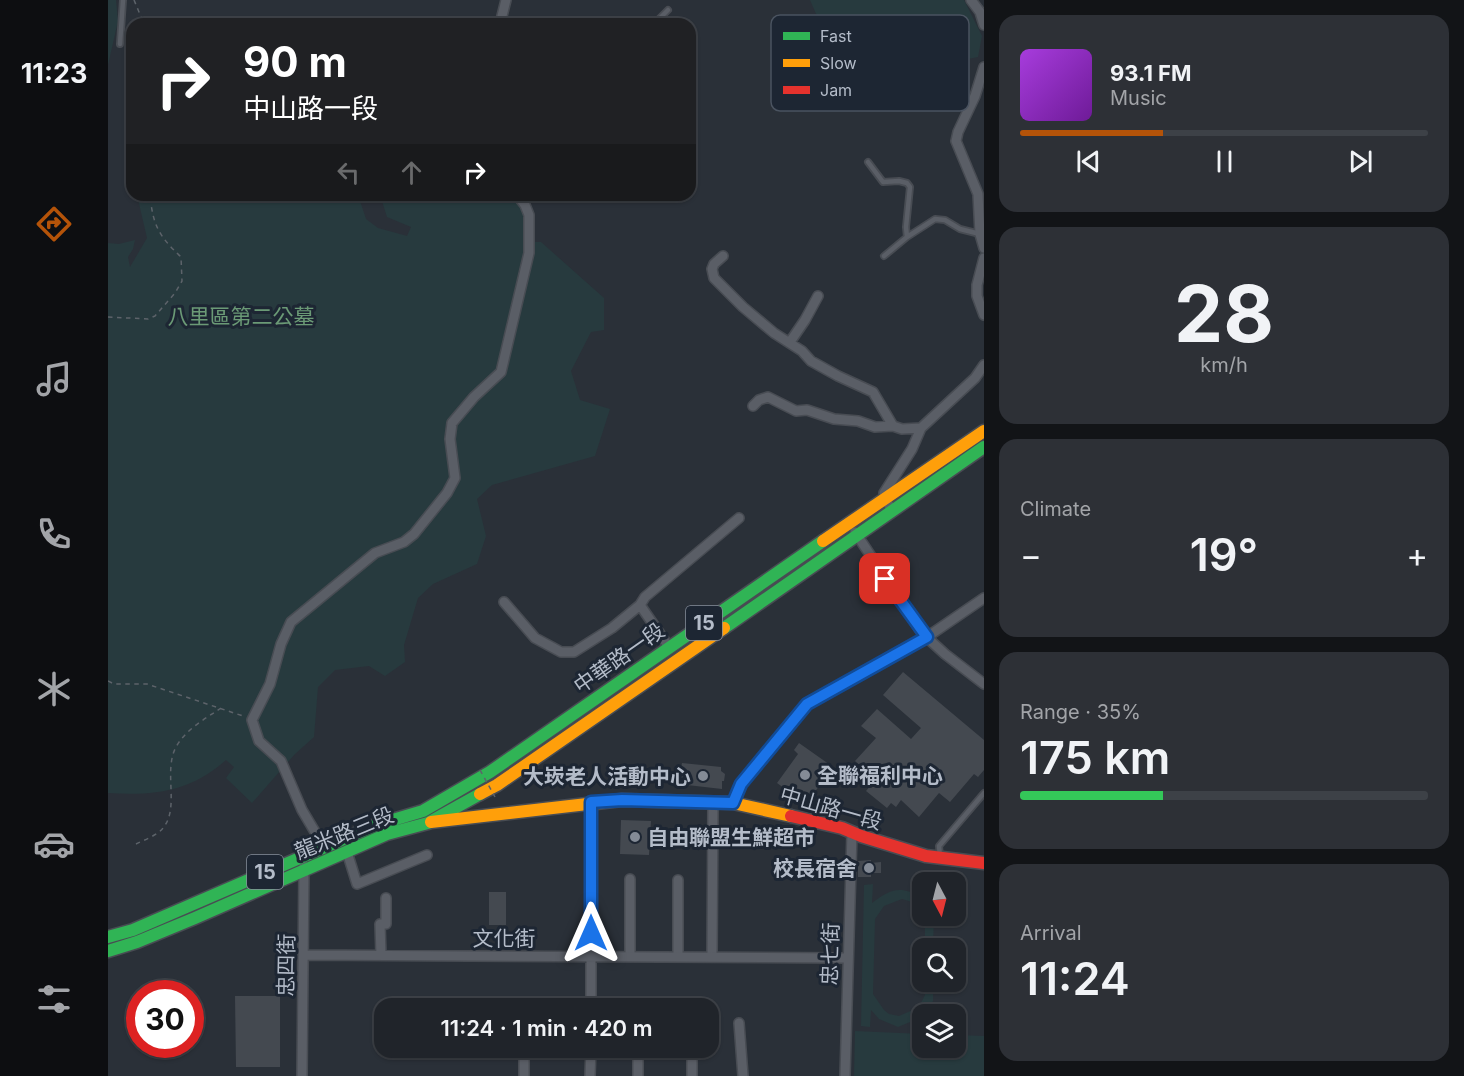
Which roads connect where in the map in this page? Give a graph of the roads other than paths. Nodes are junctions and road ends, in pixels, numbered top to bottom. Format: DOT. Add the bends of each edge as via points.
graph roads {
  1 [pos="123,0"];
  2 [pos="506,0"];
  3 [pos="971,0"];
  4 [pos="668,10"];
  5 [pos="502,18"];
  6 [pos="660,18"];
  7 [pos="984,25"];
  8 [pos="120,44"];
  9 [pos="984,68"];
  10 [pos="969,109"];
  11 [pos="968,111"];
  12 [pos="868,162"];
  13 [pos="522,201"];
  14 [pos="980,234"];
  15 [pos="908,237"];
  16 [pos="984,248"];
  17 [pos="723,256"];
  18 [pos="884,256"];
  19 [pos="984,258"];
  20 [pos="818,296"];
  21 [pos="984,315"];
  22 [pos="790,342"];
  23 [pos="984,365"];
  24 [pos="753,406"];
  25 [pos="893,426"];
  26 [pos="921,428"];
  27 [pos="984,431"];
  28 [pos="984,447"];
  29 [pos="889,504"];
  30 [pos="739,518"];
  31 [pos="853,529"];
  32 [pos="984,598"];
  33 [pos="504,602"];
  34 [pos="640,605"];
  35 [pos="927,637"];
  36 [pos="669,647"];
  37 [pos="984,684"];
  38 [pos="984,793"];
  39 [pos="591,802"];
  40 [pos="713,802"];
  41 [pos="733,803"];
  42 [pos="423,811"];
  43 [pos="428,823"];
  44 [pos="852,832"];
  45 [pos="324,847"];
  46 [pos="347,852"];
  47 [pos="427,855"];
  48 [pos="301,857"];
  49 [pos="940,858"];
  50 [pos="984,863"];
  51 [pos="306,869"];
  52 [pos="630,879"];
  53 [pos="678,880"];
  54 [pos="386,898"];
  55 [pos="108,937"];
  56 [pos="108,951"];
  57 [pos="304,955"];
  58 [pos="381,955"];
  59 [pos="591,956"];
  60 [pos="630,957"];
  61 [pos="678,957"];
  62 [pos="712,957"];
  63 [pos="848,958"];
  64 [pos="591,998"];
  65 [pos="739,1023"];
  66 [pos="524,1058"];
  67 [pos="591,1058"];
  68 [pos="638,1058"];
  69 [pos="692,1058"];
  70 [pos="302,1076"];
  71 [pos="525,1076"];
  72 [pos="590,1076"];
  73 [pos="638,1076"];
  74 [pos="692,1076"];
  75 [pos="743,1076"];
  76 [pos="844,1076"];
  1 -- 8 [label="lane"];
  2 -- 5 [label="street"];
  3 -- 7 [label="street"];
  4 -- 6 [label="lane"];
  9 -- 10 [label="street"];
  11 -- 14 [label="street" via="956,141 978,194"];
  12 -- 15 [label="lane" via="883,182 899,181 910,188"];
  13 -- 45 [label="street" via="529,214 529,253 501,372 452,423 455,478 414,534 375,553 291,622 270,684 252,720 259,741 281,761 302,810"];
  14 -- 15 [label="lane" via="935,219"];
  14 -- 16 [label="street"];
  15 -- 18 [label="lane"];
  17 -- 22 [label="street" via="714,264 714,278 743,307"];
  19 -- 21 [label="street" via="977,296"];
  20 -- 22 [label="street"];
  22 -- 25 [label="street" via="811,361 873,392"];
  23 -- 26 [label="street"];
  24 -- 25 [label="street" via="768,397 796,411 807,410 875,427"];
  25 -- 26 [label="street"];
  26 -- 29 [label="street" via="884,493"];
  27 -- 29 [label="main road, 中華路一段 / 15"];
  28 -- 29 [label="main road, 中華路一段 / 15"];
  29 -- 31 [label="main road, 中華路一段 / 15"];
  30 -- 34 [label="street"];
  31 -- 35 [label="street"];
  31 -- 36 [label="main road, 中華路一段 / 15"];
  31 -- 43 [label="main road, 中華路一段 / 15" via="496,785"];
  32 -- 35 [label="street"];
  33 -- 34 [label="street" via="535,638 561,652 574,652"];
  34 -- 36 [label="street"];
  35 -- 37 [label="street"];
  35 -- 41 [label="street" via="807,704 741,784"];
  36 -- 42 [label="main road, 中華路一段 / 15" via="490,772"];
  38 -- 49 [label="lane" via="939,846"];
  39 -- 40 [label="main road, 中山路一段"];
  39 -- 43 [label="main road, 中山路一段"];
  39 -- 59 [label="street"];
  40 -- 41 [label="main road, 中山路一段"];
  40 -- 62 [label="street"];
  41 -- 44 [label="main road, 中山路一段"];
  42 -- 43 [label="main road"];
  42 -- 45 [label="main road, 龍米路三段 / 15"];
  43 -- 46 [label="main road, 龍米路三段 / 15" via="387,834"];
  44 -- 49 [label="main road, 中山路一段"];
  44 -- 63 [label="street, 忠七街"];
  45 -- 48 [label="main road, 龍米路三段 / 15"];
  46 -- 47 [label="street" via="357,884"];
  46 -- 51 [label="main road, 龍米路三段 / 15"];
  48 -- 51 [label="street, 忠四街"];
  48 -- 55 [label="main road, 龍米路三段 / 15" via="133,930"];
  49 -- 50 [label="main road, 中山路一段"];
  51 -- 56 [label="main road, 龍米路三段 / 15" via="157,934"];
  51 -- 57 [label="street, 忠四街"];
  52 -- 60 [label="street"];
  53 -- 61 [label="street"];
  54 -- 58 [label="street" via="386,924 380,924"];
  57 -- 58 [label="street, 文化街"];
  57 -- 70 [label="street, 忠四街"];
  58 -- 59 [label="street, 文化街"];
  59 -- 60 [label="street, 文化街"];
  59 -- 64 [label="street"];
  60 -- 61 [label="street, 文化街"];
  61 -- 62 [label="street, 文化街"];
  62 -- 63 [label="street, 文化街"];
  63 -- 76 [label="street, 忠七街"];
  65 -- 75 [label="street"];
  66 -- 71 [label="street"];
  67 -- 72 [label="street"];
  68 -- 73 [label="street"];
  69 -- 74 [label="street"];
}
